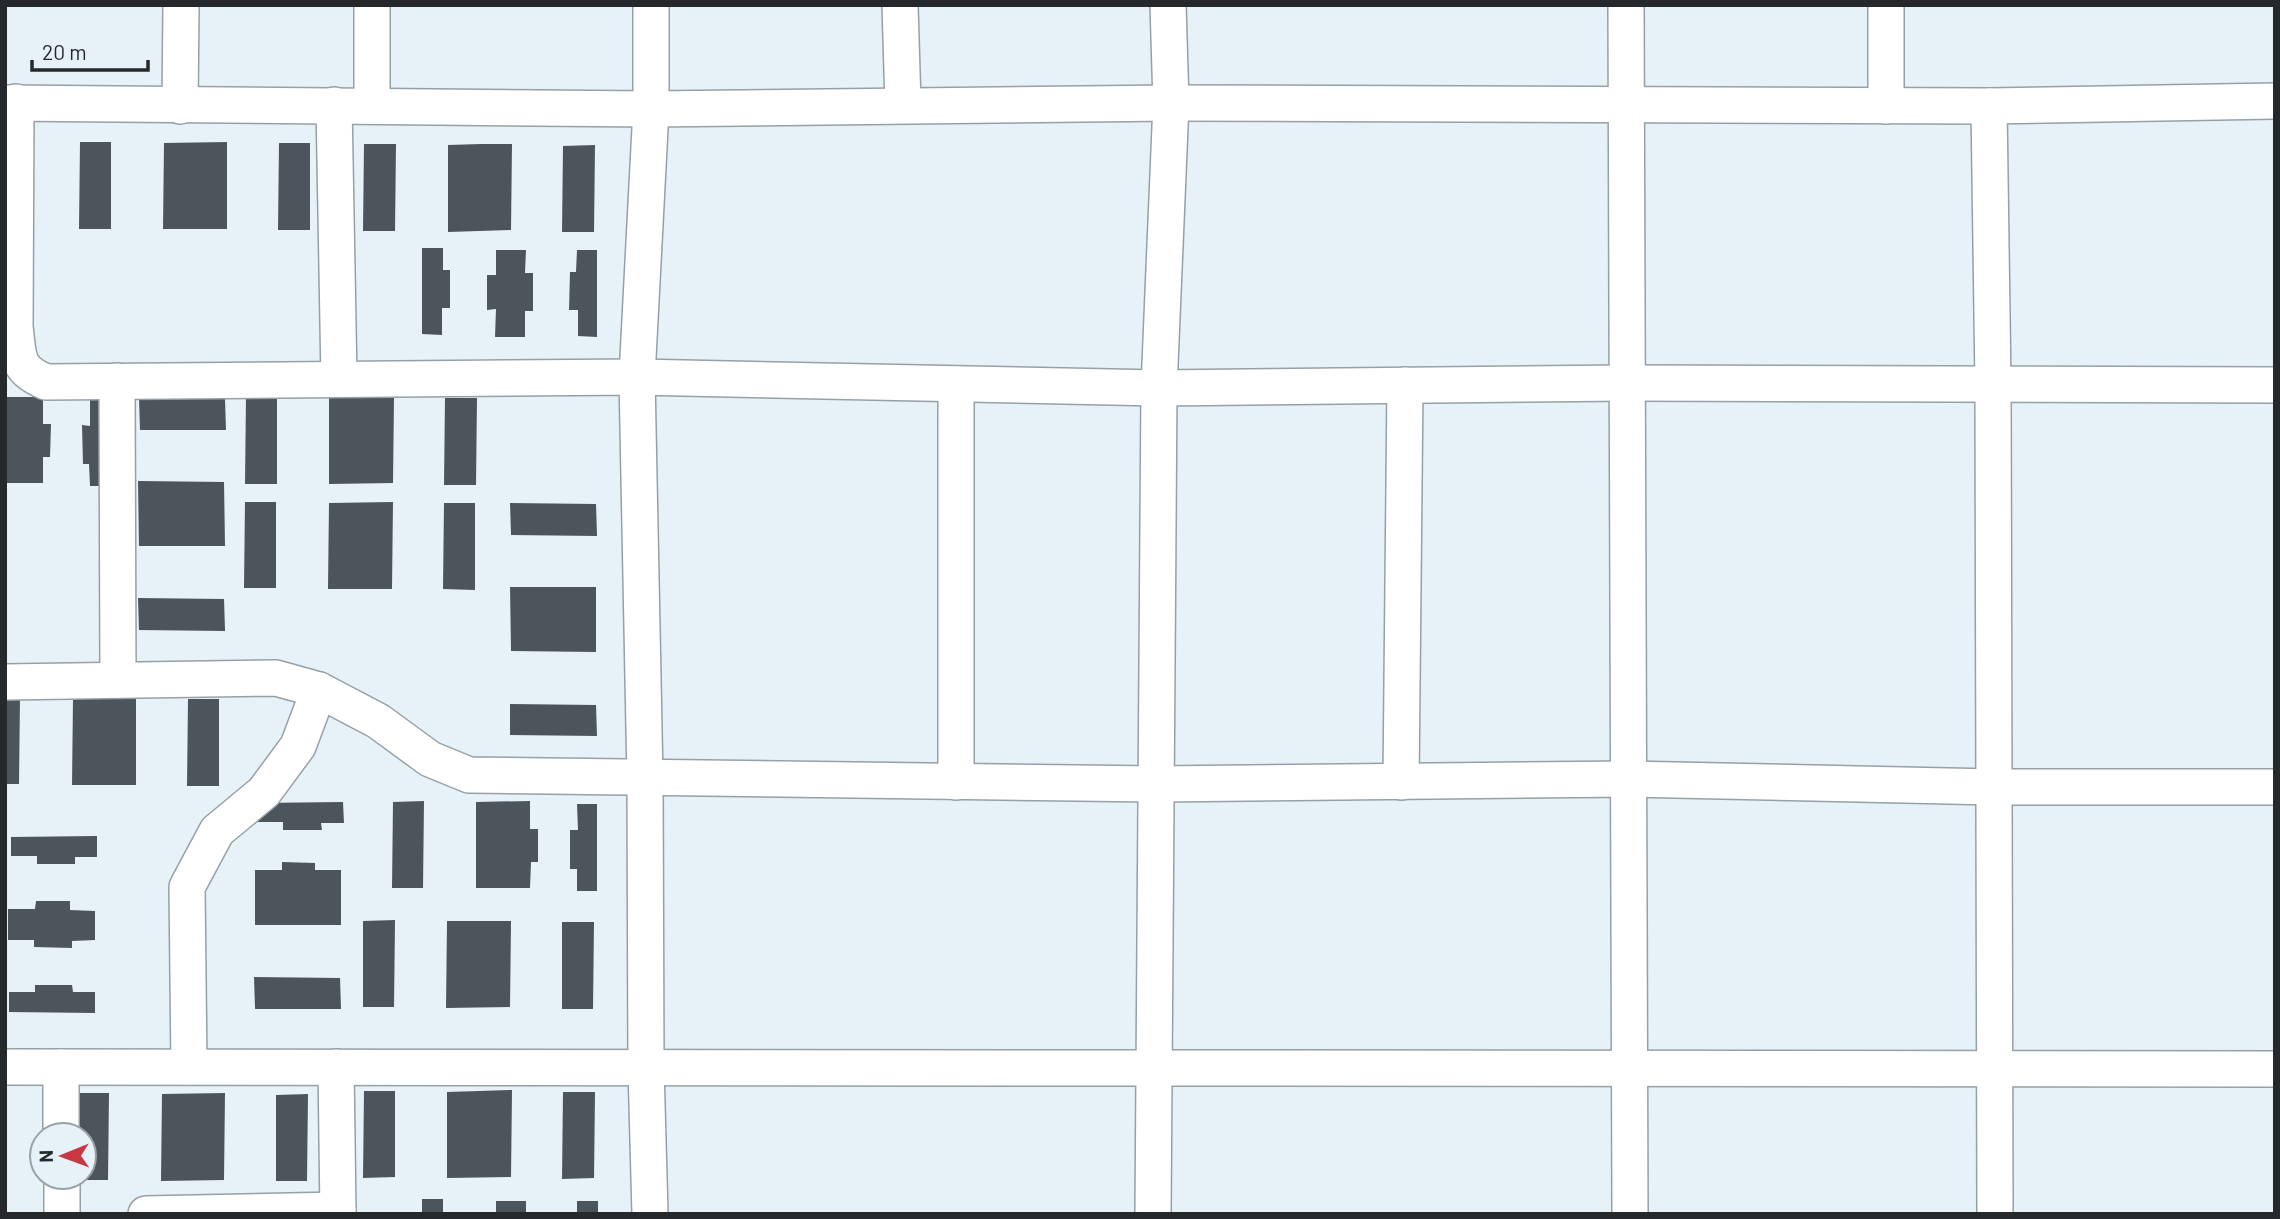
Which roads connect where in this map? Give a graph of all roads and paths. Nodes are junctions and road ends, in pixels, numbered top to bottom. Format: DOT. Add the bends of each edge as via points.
graph roads {
  1 [pos="181,5"];
  2 [pos="372,5"];
  3 [pos="651,5"];
  4 [pos="900,5"];
  5 [pos="1168,5"];
  6 [pos="1626,5"];
  7 [pos="1886,5"];
  8 [pos="2275,102"];
  9 [pos="10,103"];
  10 [pos="1171,103"];
  11 [pos="372,104"];
  12 [pos="334,105"];
  13 [pos="903,105"];
  14 [pos="180,106"];
  15 [pos="1626,106"];
  16 [pos="1989,106"];
  17 [pos="1886,107"];
  18 [pos="651,108"];
  19 [pos="637,377"];
  20 [pos="339,379"];
  21 [pos="117,381"];
  22 [pos="1627,383"];
  23 [pos="956,384"];
  24 [pos="1993,384"];
  25 [pos="1405,385"];
  26 [pos="2275,385"];
  27 [pos="1159,388"];
  28 [pos="117,680"];
  29 [pos="5,682"];
  30 [pos="319,690"];
  31 [pos="645,779"];
  32 [pos="1628,779"];
  33 [pos="956,782"];
  34 [pos="1401,782"];
  35 [pos="1156,784"];
  36 [pos="1994,787"];
  37 [pos="2275,787"];
  38 [pos="5,1067"];
  39 [pos="61,1067"];
  40 [pos="189,1067"];
  41 [pos="336,1068"];
  42 [pos="646,1068"];
  43 [pos="1154,1068"];
  44 [pos="1630,1069"];
  45 [pos="1994,1069"];
  46 [pos="2275,1069"];
  47 [pos="61,1121"];
  48 [pos="62,1191"];
  49 [pos="338,1212"];
  50 [pos="62,1214"];
  51 [pos="146,1214"];
  52 [pos="650,1214"];
  53 [pos="1153,1214"];
  54 [pos="1630,1214"];
  55 [pos="1995,1214"];
  1 -- 14 [label="street"];
  2 -- 11 [label="street"];
  3 -- 18 [label="street"];
  4 -- 13 [label="street"];
  5 -- 10 [label="street"];
  6 -- 15 [label="street"];
  7 -- 17 [label="street"];
  8 -- 16 [label="street"];
  9 -- 14 [label="street"];
  9 -- 21 [label="street" via="19,357 28,374 46,382"];
  10 -- 13 [label="street"];
  10 -- 15 [label="street"];
  10 -- 27 [label="street"];
  11 -- 12 [label="street"];
  11 -- 18 [label="street"];
  12 -- 14 [label="street"];
  12 -- 20 [label="street"];
  13 -- 18 [label="street"];
  15 -- 17 [label="street"];
  15 -- 22 [label="street"];
  16 -- 17 [label="street"];
  16 -- 24 [label="street"];
  18 -- 19 [label="street"];
  19 -- 20 [label="street"];
  19 -- 23 [label="street"];
  19 -- 31 [label="street"];
  20 -- 21 [label="street"];
  21 -- 28 [label="street"];
  22 -- 24 [label="street"];
  22 -- 25 [label="street"];
  22 -- 32 [label="street"];
  23 -- 27 [label="street"];
  23 -- 33 [label="street"];
  24 -- 26 [label="street"];
  24 -- 36 [label="street"];
  25 -- 27 [label="street"];
  25 -- 34 [label="street"];
  27 -- 35 [label="street"];
  28 -- 29 [label="street"];
  28 -- 30 [label="street" via="276,678"];
  30 -- 31 [label="street" via="378,721 430,759 469,775"];
  30 -- 40 [label="street" via="298,746 264,792 217,831 187,887"];
  31 -- 33 [label="street"];
  31 -- 42 [label="street"];
  32 -- 34 [label="street"];
  32 -- 36 [label="street"];
  32 -- 44 [label="street"];
  33 -- 35 [label="street"];
  34 -- 35 [label="street"];
  35 -- 43 [label="street"];
  36 -- 37 [label="street"];
  36 -- 45 [label="street"];
  38 -- 39 [label="street"];
  39 -- 40 [label="street"];
  39 -- 47 [label="street"];
  40 -- 41 [label="street"];
  41 -- 42 [label="street"];
  41 -- 49 [label="street"];
  42 -- 43 [label="street"];
  42 -- 52 [label="street"];
  43 -- 44 [label="street"];
  43 -- 53 [label="street"];
  44 -- 45 [label="street"];
  44 -- 54 [label="street"];
  45 -- 46 [label="street"];
  45 -- 55 [label="street"];
  48 -- 50 [label="street"];
  49 -- 51 [label="street"];
}
